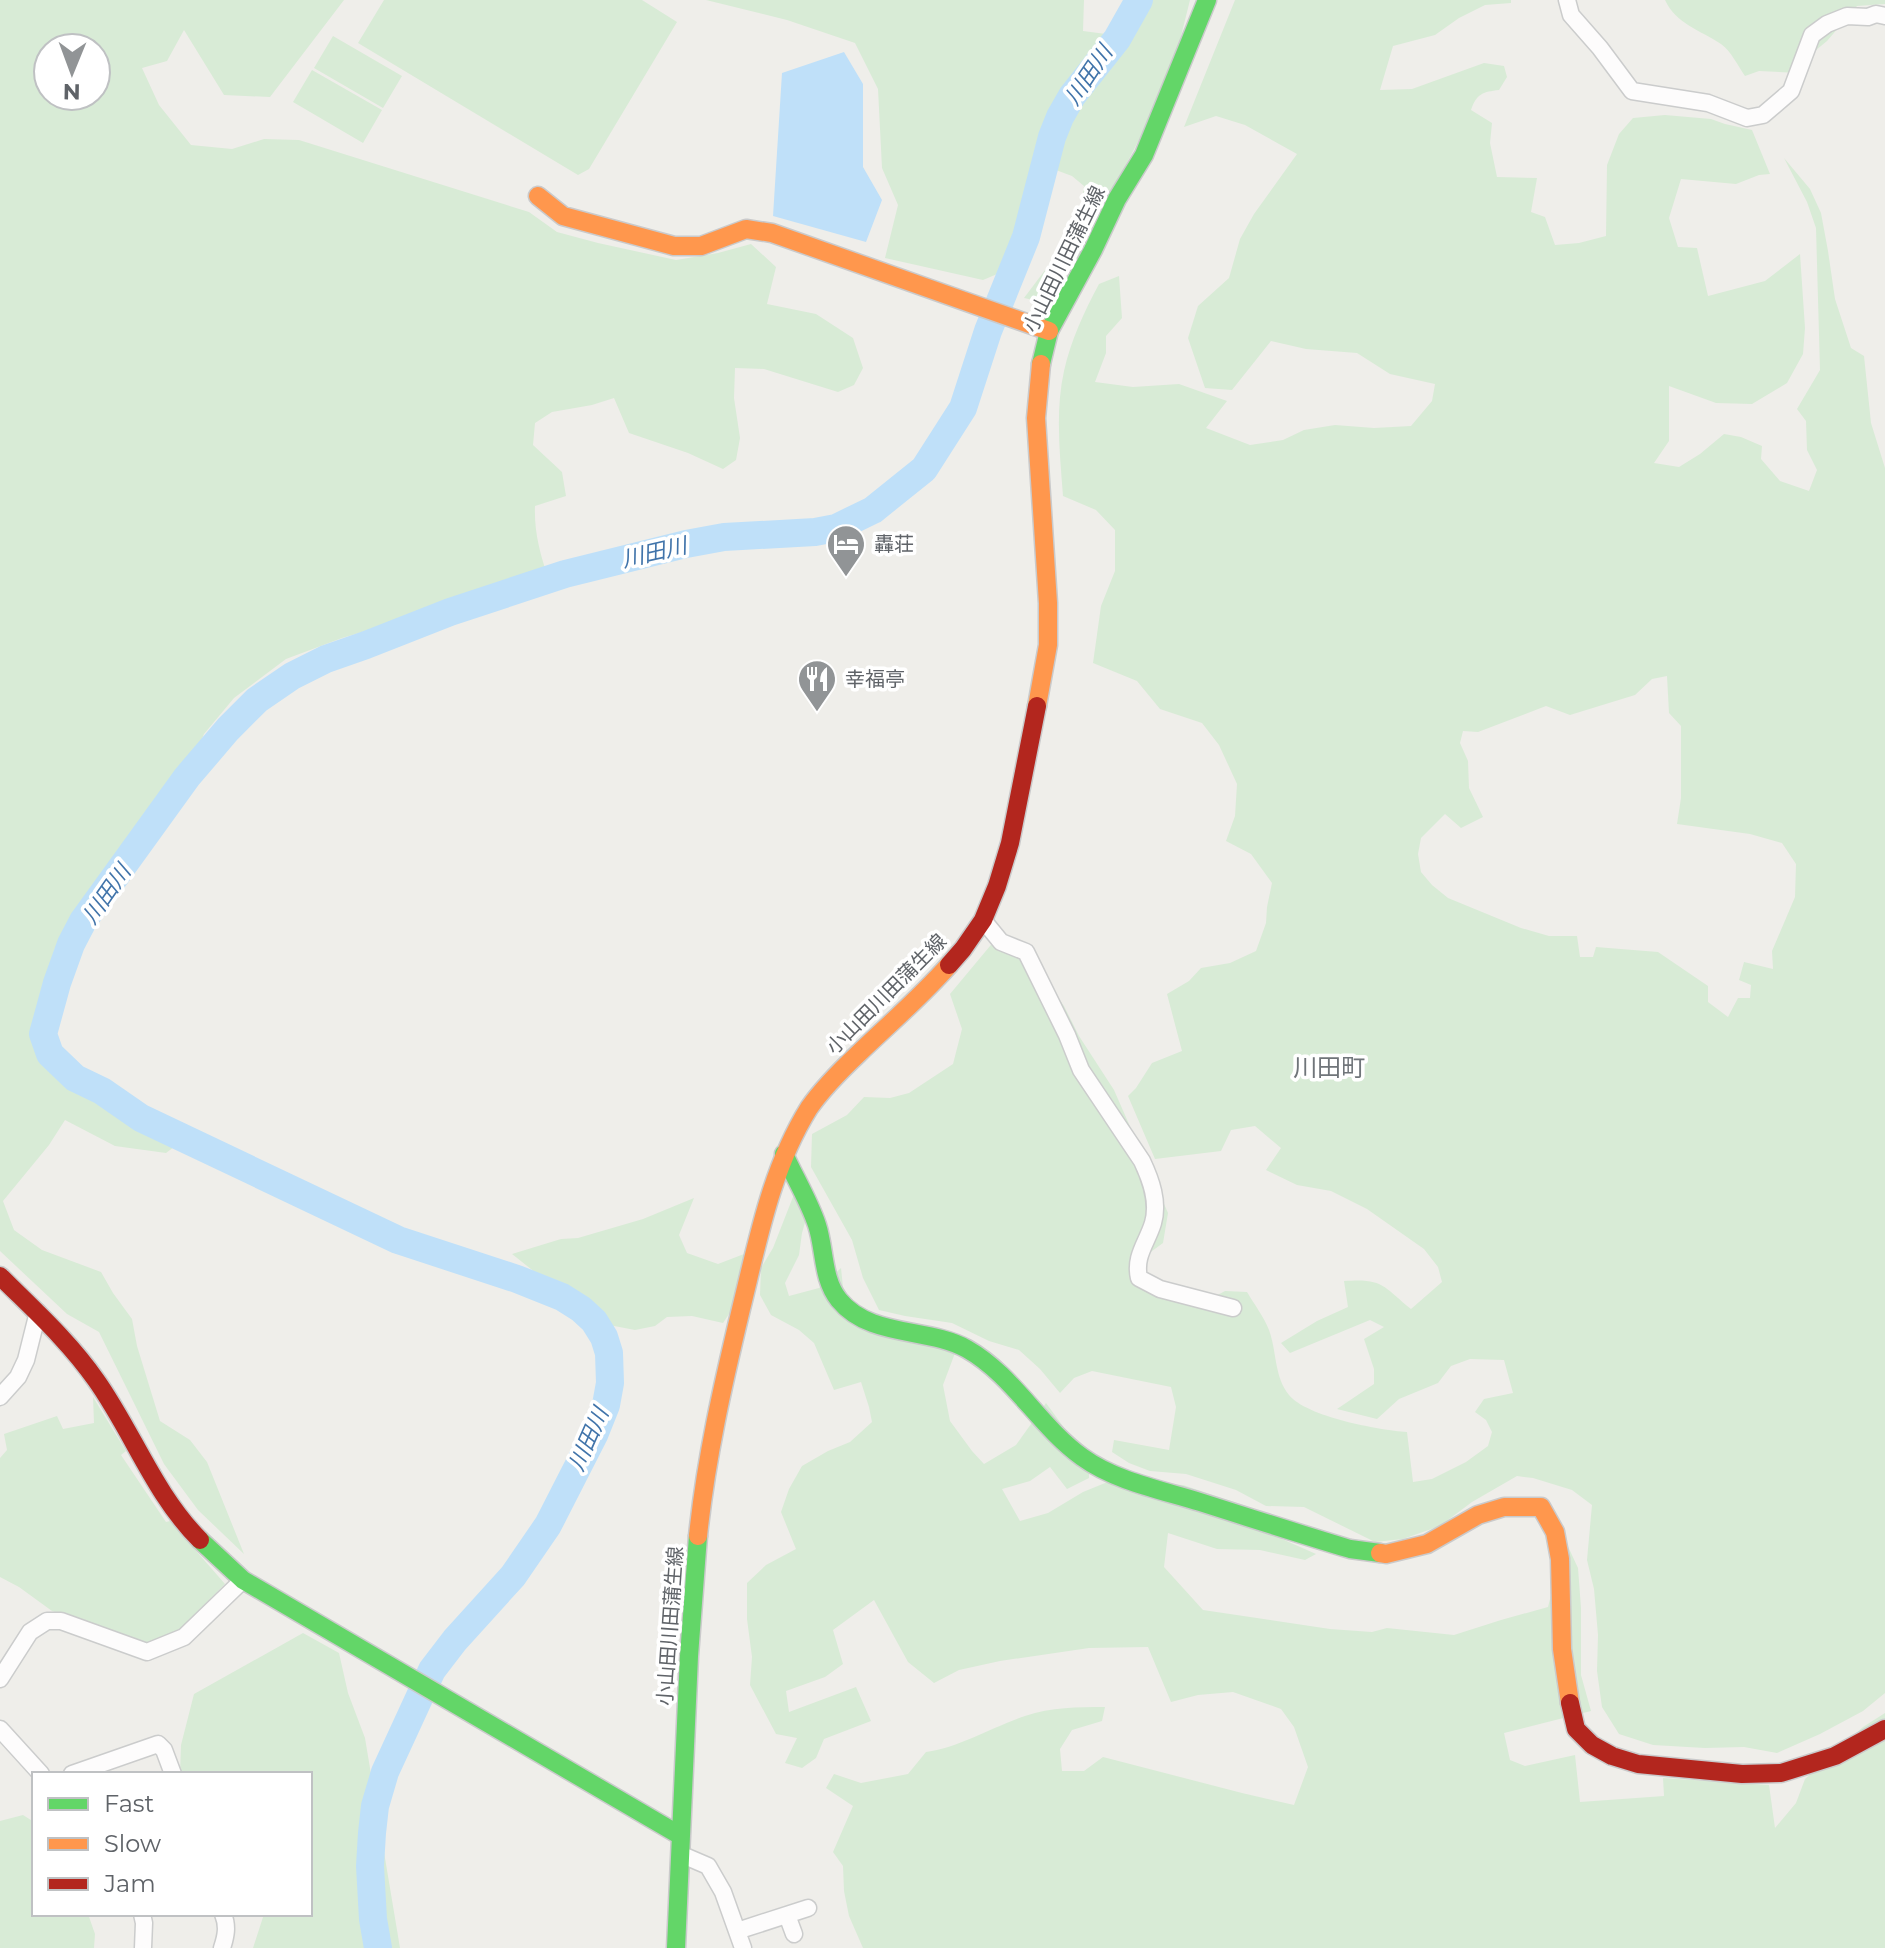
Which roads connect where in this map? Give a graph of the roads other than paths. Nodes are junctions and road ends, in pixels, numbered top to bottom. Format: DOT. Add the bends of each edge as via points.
graph roads {
  1 [pos="1207,0"];
  2 [pos="1567,0"];
  3 [pos="1885,16"];
  4 [pos="538,196"];
  5 [pos="1042,328"];
  6 [pos="983,920"];
  7 [pos="784,1154"];
  8 [pos="0,1276"];
  9 [pos="1233,1308"];
  10 [pos="38,1312"];
  11 [pos="0,1397"];
  12 [pos="243,1580"];
  13 [pos="0,1679"];
  14 [pos="0,1729"];
  15 [pos="1885,1729"];
  16 [pos="39,1772"];
  17 [pos="82,1772"];
  18 [pos="172,1772"];
  19 [pos="680,1845"];
  20 [pos="808,1908"];
  21 [pos="787,1915"];
  22 [pos="142,1916"];
  23 [pos="224,1916"];
  24 [pos="737,1931"];
  25 [pos="794,1934"];
  26 [pos="143,1948"];
  27 [pos="222,1948"];
  28 [pos="676,1948"];
  29 [pos="743,1948"];
  1 -- 5 [label="street, 小山田川田蒲生線" via="1144,155 1093,250"];
  2 -- 3 [label="street" via="1571,15 1632,91 1708,103 1747,118 1763,115 1791,91 1812,35 1847,16"];
  4 -- 5 [label="street" via="563,216 674,246 701,246 746,229 772,233"];
  5 -- 6 [label="street, 小山田川田蒲生線" via="1036,418 1048,603 1045,666 1010,843"];
  6 -- 7 [label="street, 小山田川田蒲生線" via="943,972 828,1083"];
  6 -- 9 [label="street" via="1001,942 1026,952 1081,1070 1149,1177 1154,1213 1137,1259 1139,1278 1160,1289"];
  7 -- 15 [label="street" via="815,1220 836,1297 848,1310 888,1328 963,1347 988,1363 1055,1434 1096,1466 1350,1549 1386,1554 1427,1544 1478,1515 1504,1507 1541,1507 1555,1532 1560,1559 1562,1649 1576,1729 1612,1756 1638,1764 1781,1773 1835,1756"];
  7 -- 19 [label="street, 小山田川田蒲生線" via="765,1207 704,1481 692,1598"];
  8 -- 10 [label="street"];
  10 -- 11 [label="street" via="26,1360"];
  10 -- 12 [label="street" via="96,1379 171,1505"];
  12 -- 13 [label="street" via="184,1637 147,1652 61,1621 47,1621 30,1632"];
  12 -- 19 [label="street"];
  14 -- 16 [label="street"];
  17 -- 18 [label="street" via="158,1744"];
  19 -- 24 [label="street" via="708,1866"];
  19 -- 28 [label="street, 小山田川田蒲生線"];
  20 -- 21 [label="street"];
  21 -- 24 [label="street"];
  21 -- 25 [label="street"];
  22 -- 26 [label="street"];
  23 -- 27 [label="street"];
  24 -- 29 [label="street"];
}
